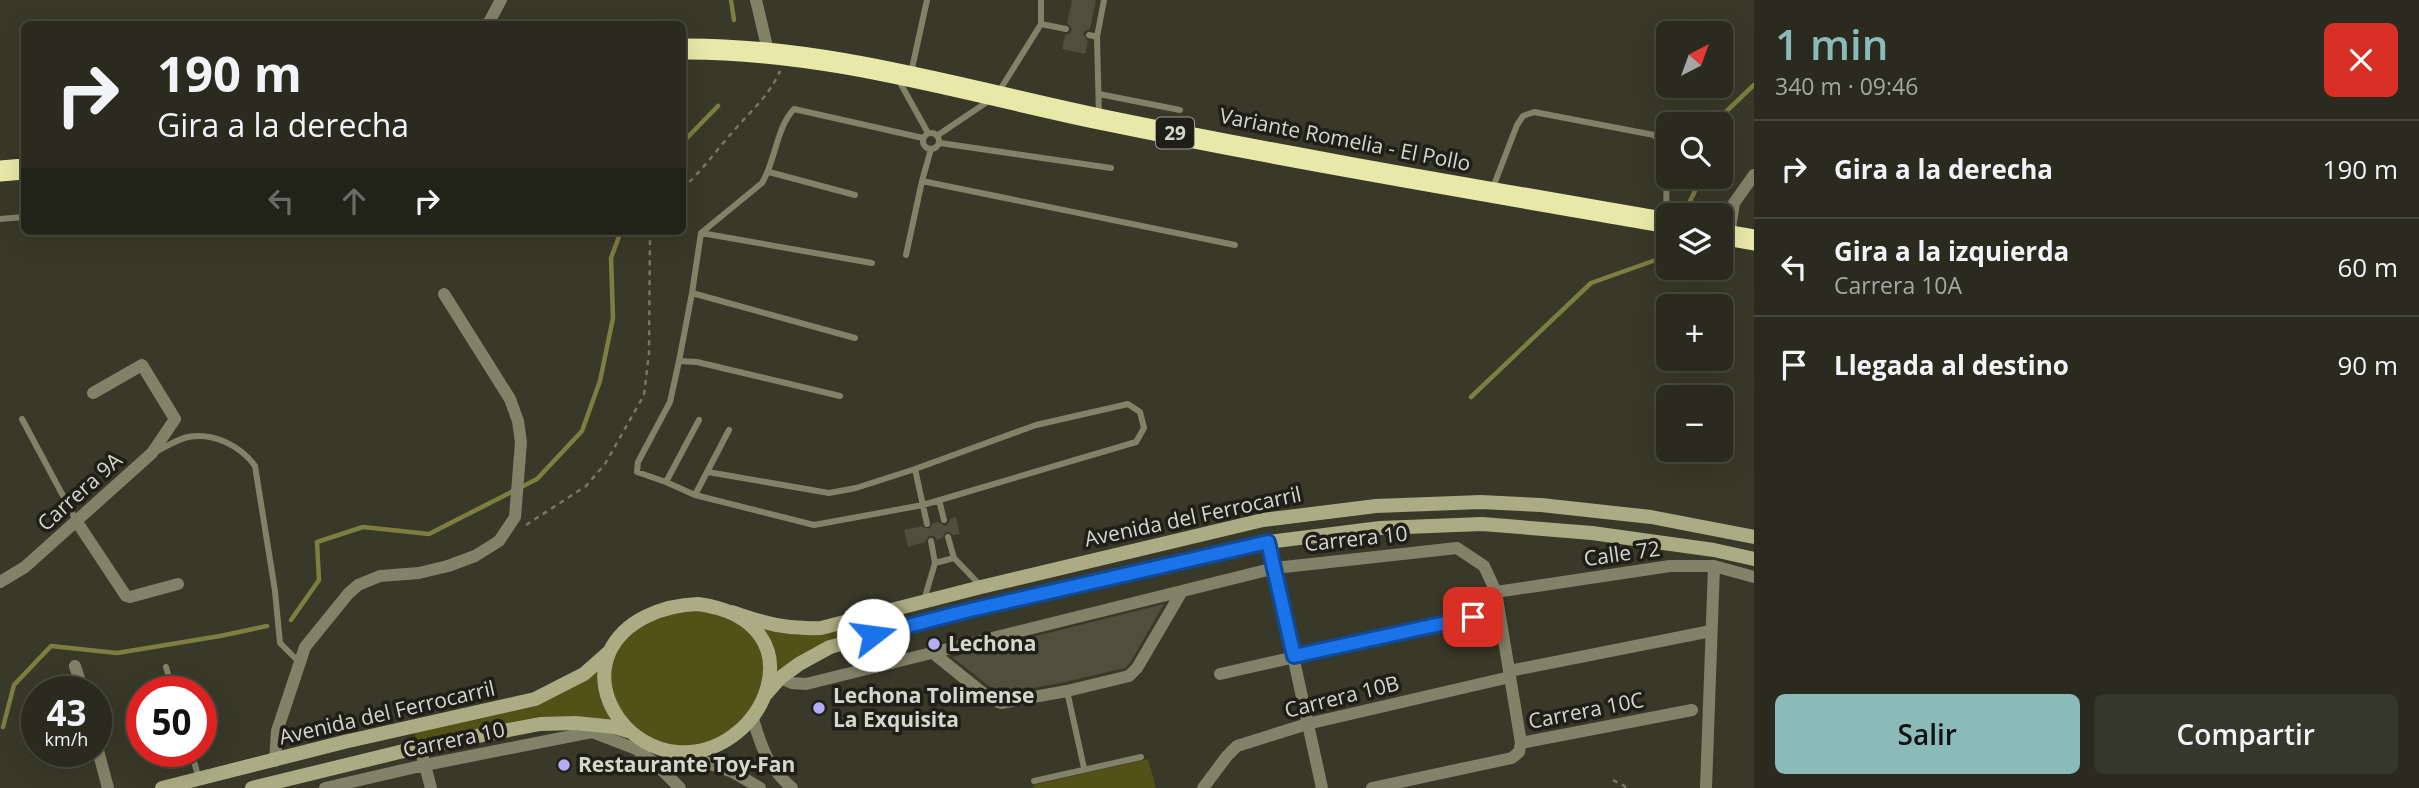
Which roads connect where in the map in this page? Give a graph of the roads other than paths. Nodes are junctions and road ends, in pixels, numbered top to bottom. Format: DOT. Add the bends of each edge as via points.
graph roads {
  1 [pos="501,0"];
  2 [pos="756,0"];
  3 [pos="928,0"];
  4 [pos="1041,0"];
  5 [pos="1104,0"];
  6 [pos="490,21"];
  7 [pos="1041,24"];
  8 [pos="1066,29"];
  9 [pos="686,49"];
  10 [pos="768,51"];
  11 [pos="902,73"];
  12 [pos="1099,94"];
  13 [pos="997,96"];
  14 [pos="1180,110"];
  15 [pos="1099,119"];
  16 [pos="925,136"];
  17 [pos="939,139"];
  18 [pos="931,149"];
  19 [pos="1111,168"];
  20 [pos="21,169"];
  21 [pos="0,171"];
  22 [pos="769,172"];
  23 [pos="1754,175"];
  24 [pos="922,181"];
  25 [pos="1491,193"];
  26 [pos="855,195"];
  27 [pos="1667,203"];
  28 [pos="1733,206"];
  29 [pos="21,217"];
  30 [pos="0,219"];
  31 [pos="1656,221"];
  32 [pos="701,233"];
  33 [pos="1733,236"];
  34 [pos="1754,240"];
  35 [pos="1235,245"];
  36 [pos="906,255"];
  37 [pos="872,262"];
  38 [pos="692,293"];
  39 [pos="444,294"];
  40 [pos="855,338"];
  41 [pos="679,361"];
  42 [pos="93,393"];
  43 [pos="840,396"];
  44 [pos="22,419"];
  45 [pos="699,420"];
  46 [pos="729,430"];
  47 [pos="152,453"];
  48 [pos="915,469"];
  49 [pos="708,472"];
  50 [pos="666,482"];
  51 [pos="695,495"];
  52 [pos="939,500"];
  53 [pos="923,505"];
  54 [pos="944,520"];
  55 [pos="77,522"];
  56 [pos="928,524"];
  57 [pos="1754,536"];
  58 [pos="948,537"];
  59 [pos="931,541"];
  60 [pos="1268,542"];
  61 [pos="954,558"];
  62 [pos="1754,559"];
  63 [pos="935,563"];
  64 [pos="1714,566"];
  65 [pos="1275,568"];
  66 [pos="1754,578"];
  67 [pos="0,582"];
  68 [pos="178,584"];
  69 [pos="981,587"];
  70 [pos="1496,592"];
  71 [pos="1181,593"];
  72 [pos="923,602"];
  73 [pos="1498,611"];
  74 [pos="732,612"];
  75 [pos="1711,631"];
  76 [pos="610,651"];
  77 [pos="933,653"];
  78 [pos="1294,656"];
  79 [pos="299,662"];
  80 [pos="75,666"];
  81 [pos="166,667"];
  82 [pos="1220,674"];
  83 [pos="1509,674"];
  84 [pos="78,676"];
  85 [pos="169,676"];
  86 [pos="780,678"];
  87 [pos="1067,691"];
  88 [pos="765,695"];
  89 [pos="1692,710"];
  90 [pos="752,716"];
  91 [pos="1307,724"];
  92 [pos="628,731"];
  93 [pos="1521,743"];
  94 [pos="420,747"];
  95 [pos="676,752"];
  96 [pos="1141,757"];
  97 [pos="275,761"];
  98 [pos="425,765"];
  99 [pos="102,767"];
  100 [pos="195,767"];
  101 [pos="1084,768"];
  102 [pos="199,780"];
  103 [pos="1034,781"];
  104 [pos="108,788"];
  105 [pos="162,788"];
  106 [pos="252,788"];
  107 [pos="325,788"];
  108 [pos="431,788"];
  109 [pos="681,788"];
  110 [pos="760,788"];
  111 [pos="792,788"];
  112 [pos="1203,788"];
  113 [pos="1322,788"];
  114 [pos="1372,788"];
  115 [pos="1706,788"];
  1 -- 6 [label="street"];
  2 -- 10 [label="street"];
  3 -- 11 [label="lane"];
  4 -- 7 [label="lane"];
  5 -- 12 [label="lane" via="1093,36"];
  7 -- 8 [label="lane"];
  7 -- 13 [label="lane"];
  9 -- 10 [label="highway, Variante Romelia - El Pollo / 29"];
  10 -- 11 [label="highway, Variante Romelia - El Pollo / 29"];
  11 -- 13 [label="highway, Variante Romelia - El Pollo / 29"];
  11 -- 16 [label="lane"];
  12 -- 14 [label="lane"];
  12 -- 15 [label="lane"];
  13 -- 15 [label="highway, Variante Romelia - El Pollo / 29"];
  13 -- 17 [label="lane"];
  15 -- 25 [label="highway, Variante Romelia - El Pollo / 29"];
  16 -- 17 [label="lane"];
  16 -- 18 [label="lane" via="925,146"];
  16 -- 22 [label="lane" via="794,109 787,117"];
  17 -- 18 [label="lane"];
  17 -- 19 [label="lane"];
  18 -- 24 [label="lane"];
  20 -- 21 [label="highway"];
  22 -- 26 [label="lane"];
  22 -- 32 [label="lane" via="762,183"];
  23 -- 28 [label="street"];
  24 -- 35 [label="lane"];
  24 -- 36 [label="lane"];
  25 -- 27 [label="lane" via="1517,125 1523,116 1534,113 1654,135 1667,159"];
  25 -- 31 [label="highway, Variante Romelia - El Pollo / 29"];
  29 -- 30 [label="lane"];
  32 -- 37 [label="lane"];
  32 -- 38 [label="lane"];
  33 -- 34 [label="highway"];
  38 -- 40 [label="lane"];
  38 -- 41 [label="lane"];
  39 -- 79 [label="street" via="510,399 518,421 521,442 515,517 499,541 475,556 358,585 305,647"];
  41 -- 43 [label="lane"];
  41 -- 50 [label="lane" via="670,402 638,462 638,472"];
  42 -- 47 [label="street, Carrera 9A" via="142,365 175,419"];
  44 -- 55 [label="lane"];
  45 -- 50 [label="lane"];
  46 -- 49 [label="lane"];
  47 -- 55 [label="street, Carrera 9A"];
  47 -- 79 [label="lane" via="187,437 204,437 219,439 247,454 255,466 281,643"];
  48 -- 49 [label="lane" via="830,493"];
  48 -- 52 [label="lane" via="1036,425 1128,404 1140,412 1144,428 1136,442"];
  48 -- 53 [label="lane"];
  49 -- 51 [label="lane"];
  50 -- 51 [label="lane"];
  51 -- 53 [label="lane" via="814,525"];
  52 -- 53 [label="lane"];
  52 -- 54 [label="lane"];
  53 -- 56 [label="lane"];
  55 -- 67 [label="street, Carrera 9A" via="25,567"];
  55 -- 68 [label="street" via="126,596"];
  57 -- 69 [label="main road, Avenida del Ferrocarril" via="1651,517 1541,505 1376,506 1263,520"];
  58 -- 61 [label="lane"];
  59 -- 63 [label="lane"];
  60 -- 62 [label="main road, Avenida del Ferrocarril" via="1380,528 1482,524 1606,534"];
  60 -- 65 [label="street"];
  60 -- 86 [label="main road, Avenida del Ferrocarril" via="850,641 814,654"];
  61 -- 63 [label="lane"];
  61 -- 69 [label="lane"];
  63 -- 72 [label="lane"];
  64 -- 66 [label="street, Calle 72"];
  64 -- 70 [label="street, Calle 72" via="1670,566"];
  64 -- 75 [label="street"];
  65 -- 70 [label="street, Carrera 10" via="1457,548 1484,566"];
  65 -- 71 [label="street, Carrera 10"];
  65 -- 78 [label="street"];
  69 -- 72 [label="main road, Avenida del Ferrocarril"];
  70 -- 73 [label="street"];
  71 -- 77 [label="street, Carrera 10"];
  71 -- 87 [label="street" via="1129,676"];
  72 -- 74 [label="main road, Avenida del Ferrocarril" via="803,629 768,625"];
  73 -- 78 [label="street"];
  73 -- 83 [label="street"];
  74 -- 76 [label="main road" via="698,604 664,608 633,625"];
  74 -- 88 [label="main road" via="752,625 765,645 770,666"];
  75 -- 83 [label="street, Carrera 10B"];
  75 -- 115 [label="street"];
  76 -- 92 [label="main road" via="607,694"];
  76 -- 97 [label="main road, Avenida del Ferrocarril" via="584,674 535,699"];
  77 -- 86 [label="street, Carrera 10" via="806,684"];
  77 -- 87 [label="street" via="1001,703"];
  78 -- 82 [label="street"];
  78 -- 91 [label="street"];
  79 -- 97 [label="street" via="278,731"];
  80 -- 84 [label="street"];
  81 -- 85 [label="lane"];
  83 -- 91 [label="street, Carrera 10B"];
  83 -- 93 [label="street"];
  86 -- 88 [label="main road, Avenida del Ferrocarril"];
  87 -- 101 [label="lane"];
  88 -- 90 [label="main road"];
  89 -- 93 [label="street, Carrera 10C"];
  90 -- 95 [label="main road" via="718,743"];
  90 -- 111 [label="street" via="772,769"];
  91 -- 112 [label="street, Carrera 10B" via="1237,746"];
  91 -- 113 [label="street"];
  92 -- 94 [label="main road, Avenida del Ferrocarril" via="615,726 540,724"];
  92 -- 95 [label="main road" via="651,745"];
  93 -- 114 [label="street, Carrera 10C" via="1512,758"];
  94 -- 98 [label="street"];
  94 -- 106 [label="main road, Avenida del Ferrocarril"];
  95 -- 110 [label="street" via="733,772"];
  96 -- 101 [label="lane"];
  97 -- 102 [label="main road, Avenida del Ferrocarril"];
  98 -- 107 [label="street, Carrera 10"];
  98 -- 108 [label="street"];
  98 -- 109 [label="street, Carrera 10" via="592,732 636,749"];
  99 -- 104 [label="street"];
  100 -- 102 [label="lane"];
  101 -- 103 [label="lane"];
  102 -- 105 [label="main road, Avenida del Ferrocarril"];
}
